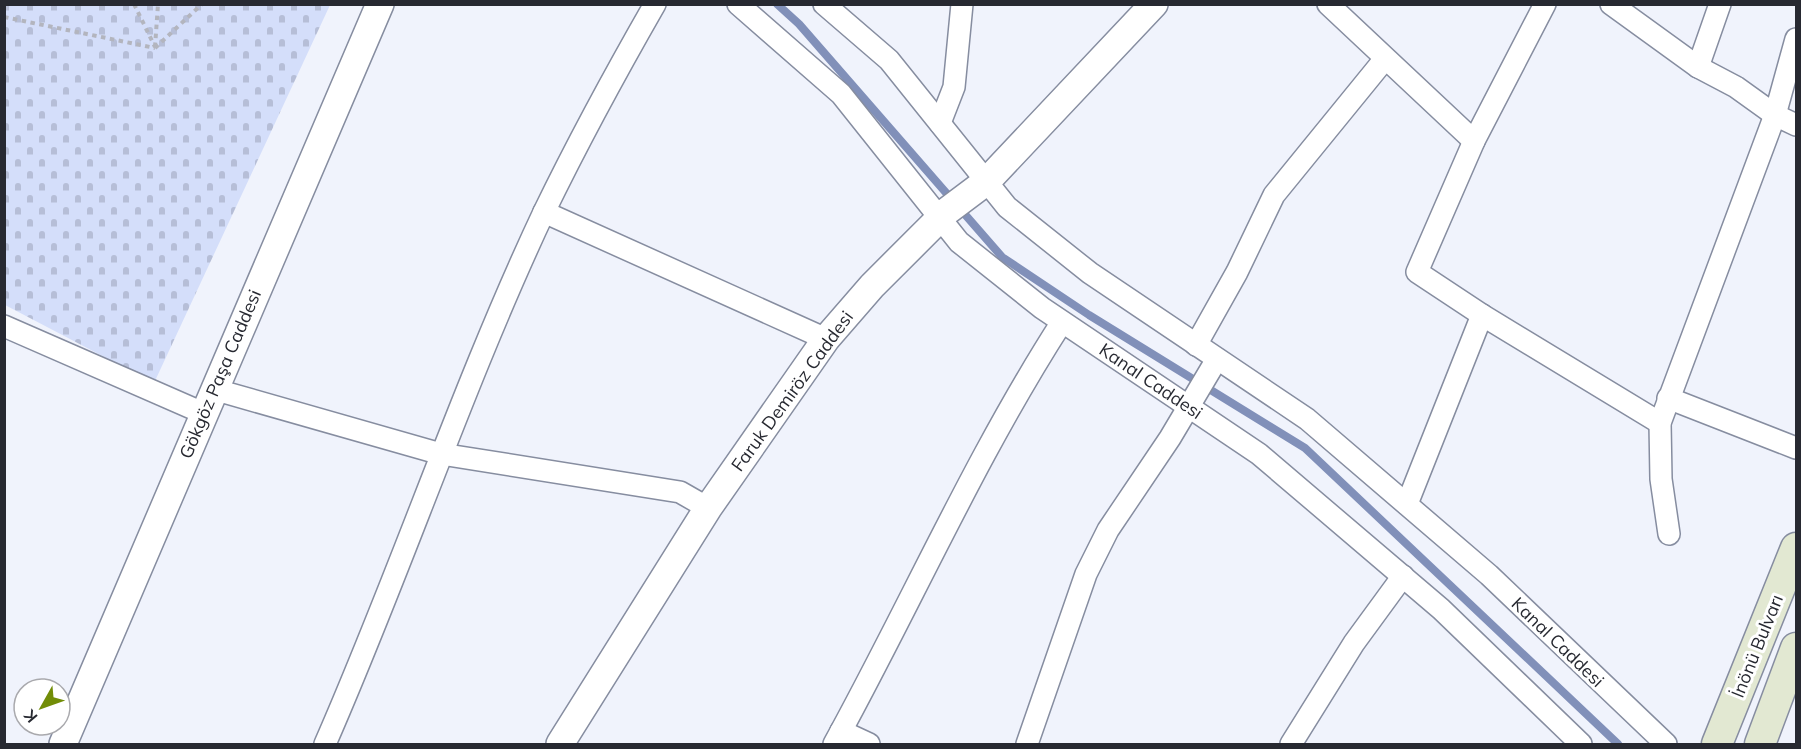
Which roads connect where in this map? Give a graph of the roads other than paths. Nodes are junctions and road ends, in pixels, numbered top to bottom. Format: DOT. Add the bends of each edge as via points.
graph roads {
  1 [pos="380,4"];
  2 [pos="655,4"];
  3 [pos="738,4"];
  4 [pos="824,4"];
  5 [pos="962,4"];
  6 [pos="1154,4"];
  7 [pos="1328,4"];
  8 [pos="1545,4"];
  9 [pos="1611,4"];
  10 [pos="1720,4"];
  11 [pos="1797,39"];
  12 [pos="1384,60"];
  13 [pos="1698,67"];
  14 [pos="1775,115"];
  15 [pos="940,123"];
  16 [pos="1797,125"];
  17 [pos="1474,141"];
  18 [pos="980,186"];
  19 [pos="544,212"];
  20 [pos="943,214"];
  21 [pos="1482,315"];
  22 [pos="1062,322"];
  23 [pos="4,326"];
  24 [pos="826,339"];
  25 [pos="1196,345"];
  26 [pos="1214,364"];
  27 [pos="1668,398"];
  28 [pos="208,401"];
  29 [pos="1191,403"];
  30 [pos="1660,423"];
  31 [pos="1797,448"];
  32 [pos="441,454"];
  33 [pos="1407,504"];
  34 [pos="708,508"];
  35 [pos="1669,534"];
  36 [pos="1797,548"];
  37 [pos="1403,576"];
  38 [pos="1797,648"];
  39 [pos="837,738"];
  40 [pos="63,744"];
  41 [pos="324,744"];
  42 [pos="560,744"];
  43 [pos="869,744"];
  44 [pos="1027,744"];
  45 [pos="1291,744"];
  46 [pos="1578,744"];
  47 [pos="1666,744"];
  48 [pos="1717,744"];
  49 [pos="1760,744"];
  1 -- 28 [label="street, Gökgöz Paşa Caddesi"];
  2 -- 19 [label="street"];
  3 -- 20 [label="street, Kanal Caddesi" via="841,94"];
  4 -- 15 [label="street, Kanal Caddesi" via="889,60"];
  5 -- 15 [label="street" via="954,87"];
  6 -- 18 [label="street, Faruk Demiröz Caddesi"];
  7 -- 12 [label="street"];
  8 -- 17 [label="street"];
  9 -- 13 [label="street"];
  10 -- 13 [label="street"];
  11 -- 14 [label="street"];
  12 -- 17 [label="street"];
  12 -- 25 [label="street" via="1274,195"];
  13 -- 14 [label="street" via="1736,87"];
  14 -- 16 [label="street"];
  14 -- 27 [label="street"];
  15 -- 18 [label="street, Kanal Caddesi"];
  17 -- 21 [label="street" via="1417,272"];
  18 -- 20 [label="street, Faruk Demiröz Caddesi"];
  18 -- 25 [label="street, Kanal Caddesi" via="1090,273"];
  19 -- 24 [label="street"];
  19 -- 32 [label="street"];
  20 -- 22 [label="street, Kanal Caddesi" via="959,242"];
  20 -- 24 [label="street, Faruk Demiröz Caddesi"];
  21 -- 30 [label="street"];
  21 -- 33 [label="street"];
  22 -- 29 [label="street, Kanal Caddesi"];
  22 -- 39 [label="street" via="1017,392 971,476 888,645"];
  23 -- 28 [label="street"];
  24 -- 34 [label="street, Faruk Demiröz Caddesi"];
  25 -- 26 [label="street, Kanal Caddesi"];
  26 -- 29 [label="street"];
  26 -- 33 [label="street, Kanal Caddesi" via="1307,419"];
  27 -- 30 [label="street"];
  27 -- 31 [label="street"];
  28 -- 32 [label="street"];
  28 -- 40 [label="street, Gökgöz Paşa Caddesi"];
  29 -- 37 [label="street, Kanal Caddesi" via="1259,454"];
  29 -- 44 [label="street" via="1108,530 1086,574"];
  30 -- 35 [label="street" via="1661,479"];
  32 -- 34 [label="street" via="680,492"];
  32 -- 41 [label="street" via="361,663"];
  33 -- 47 [label="street, Kanal Caddesi" via="1489,575"];
  34 -- 42 [label="street, Faruk Demiröz Caddesi"];
  36 -- 48 [label="main road, İnönü Bulvarı"];
  37 -- 45 [label="street" via="1354,643"];
  37 -- 46 [label="street, Kanal Caddesi"];
  38 -- 49 [label="main road, İnönü Bulvarı"];
  39 -- 43 [label="street"];
}
